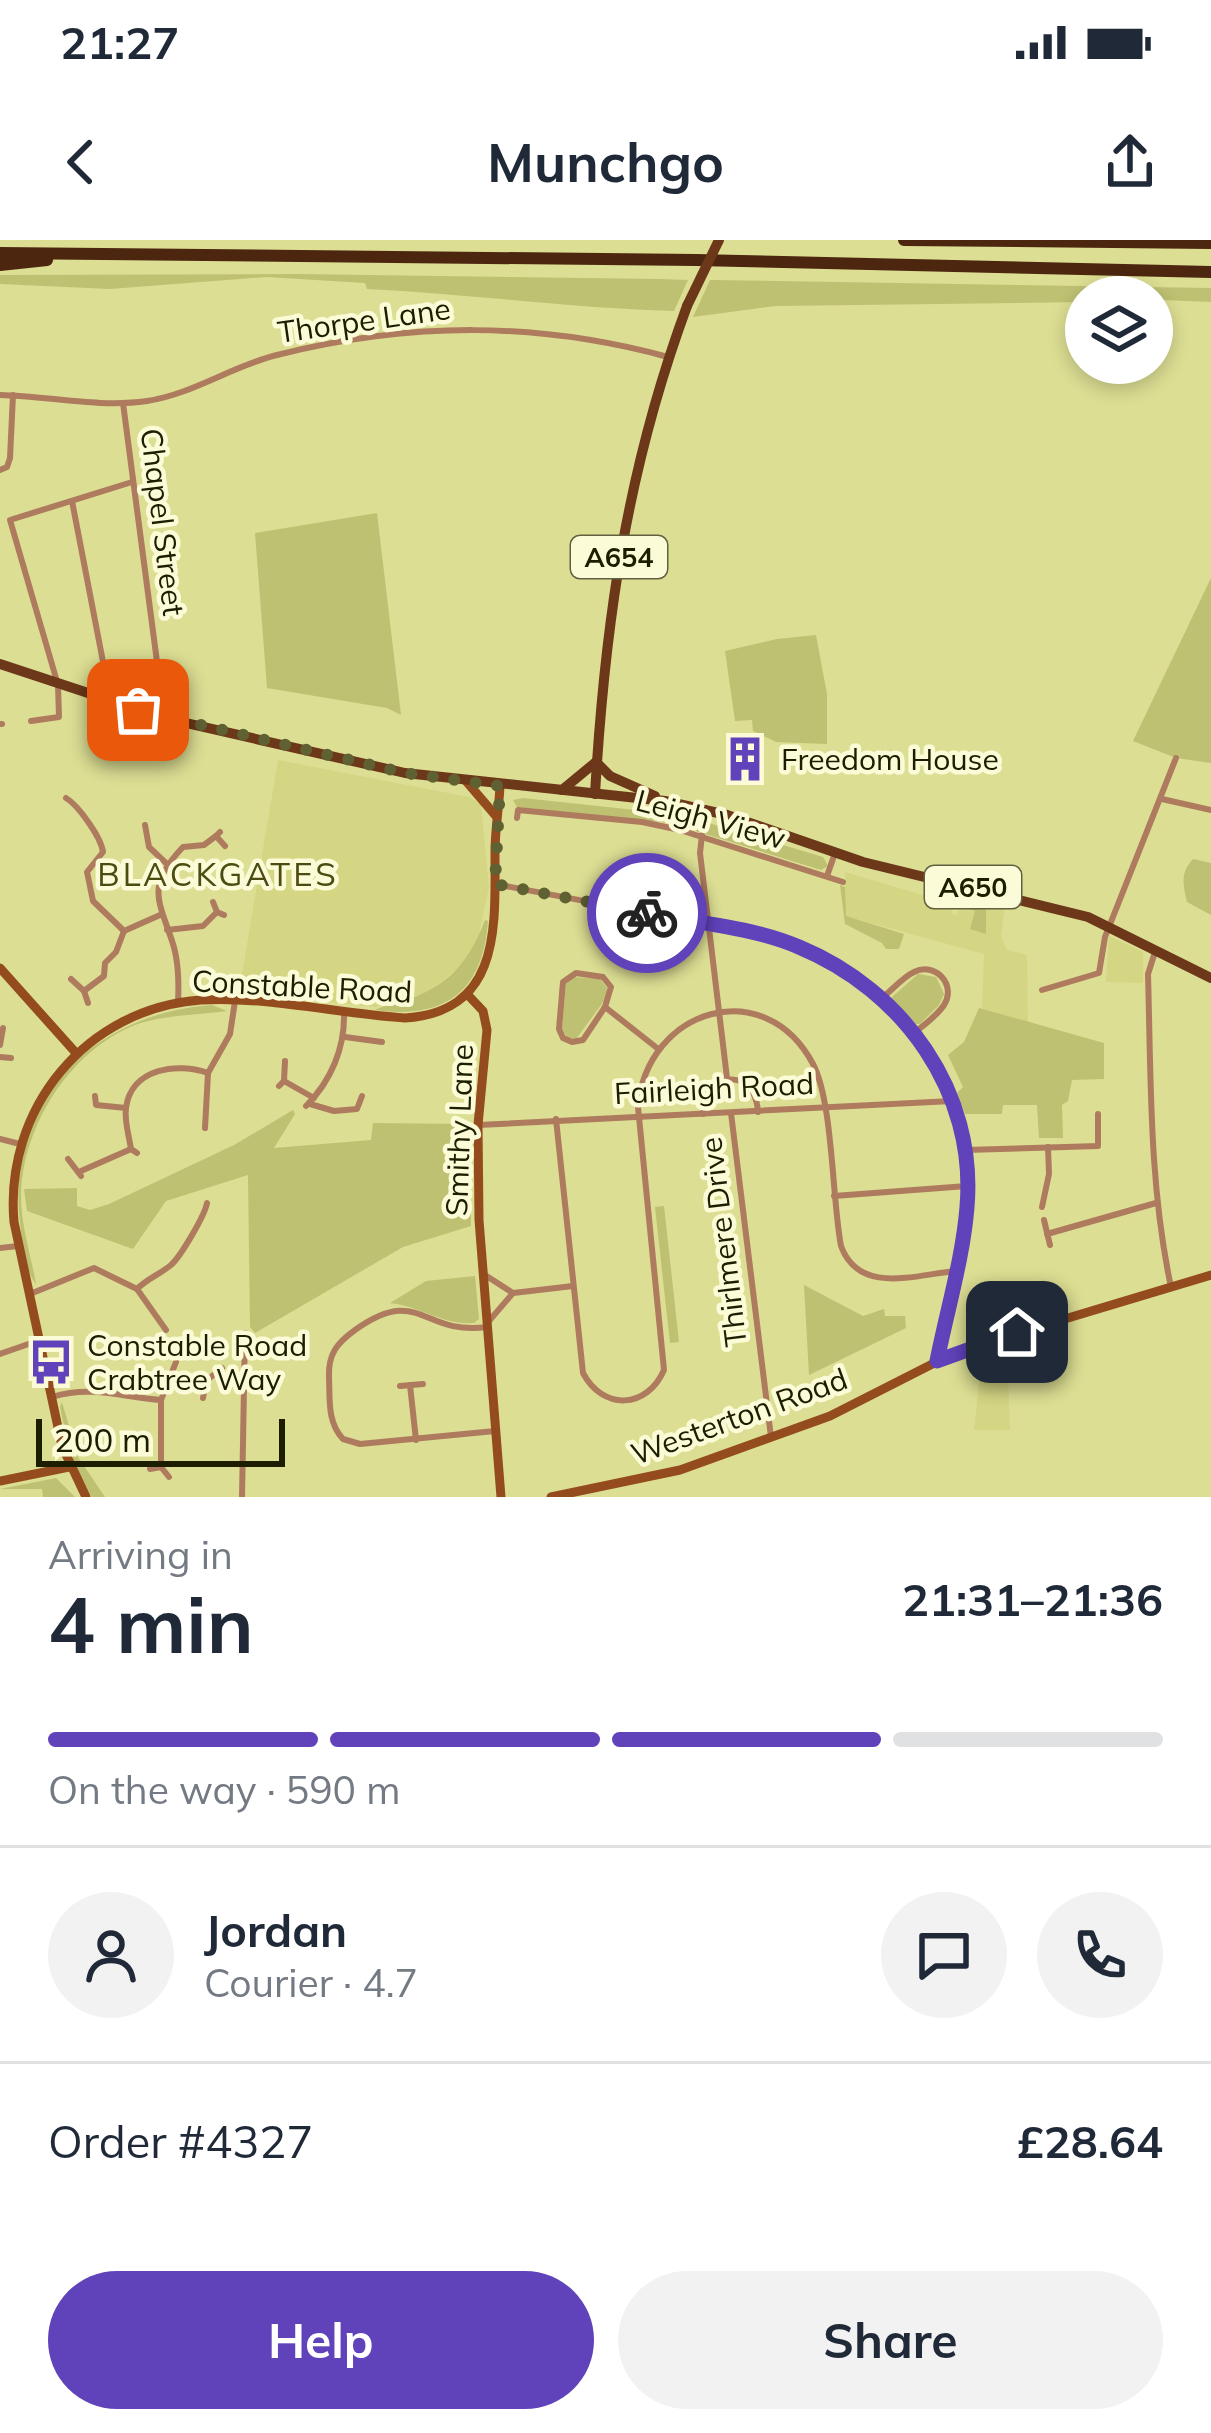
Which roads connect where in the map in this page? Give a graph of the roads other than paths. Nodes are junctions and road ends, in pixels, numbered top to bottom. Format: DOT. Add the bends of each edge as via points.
graph roads {
  1 [pos="718,240"];
  2 [pos="904,240"];
  3 [pos="1211,243"];
  4 [pos="0,253"];
  5 [pos="84,254"];
  6 [pos="0,265"];
  7 [pos="1211,272"];
  8 [pos="668,357"];
  9 [pos="0,395"];
  10 [pos="13,395"];
  11 [pos="123,403"];
  12 [pos="4,467"];
  13 [pos="14,472"];
  14 [pos="132,482"];
  15 [pos="72,501"];
  16 [pos="0,664"];
  17 [pos="58,686"];
  18 [pos="111,702"];
  19 [pos="164,718"];
  20 [pos="31,721"];
  21 [pos="1176,758"];
  22 [pos="596,762"];
  23 [pos="466,781"];
  24 [pos="500,786"];
  25 [pos="560,791"];
  26 [pos="595,794"];
  27 [pos="66,798"];
  28 [pos="1160,799"];
  29 [pos="665,801"];
  30 [pos="1211,810"];
  31 [pos="496,815"];
  32 [pos="517,818"];
  33 [pos="146,826"];
  34 [pos="702,836"];
  35 [pos="225,846"];
  36 [pos="835,853"];
  37 [pos="167,864"];
  38 [pos="827,876"];
  39 [pos="843,882"];
  40 [pos="495,884"];
  41 [pos="93,901"];
  42 [pos="213,902"];
  43 [pos="84,908"];
  44 [pos="160,915"];
  45 [pos="710,926"];
  46 [pos="1113,926"];
  47 [pos="167,930"];
  48 [pos="124,931"];
  49 [pos="1156,948"];
  50 [pos="0,968"];
  51 [pos="1211,978"];
  52 [pos="71,979"];
  53 [pos="1042,990"];
  54 [pos="84,992"];
  55 [pos="467,994"];
  56 [pos="882,998"];
  57 [pos="236,1001"];
  58 [pos="178,1003"];
  59 [pos="88,1004"];
  60 [pos="605,1007"];
  61 [pos="344,1012"];
  62 [pos="720,1013"];
  63 [pos="3,1028"];
  64 [pos="914,1034"];
  65 [pos="345,1037"];
  66 [pos="382,1042"];
  67 [pos="0,1045"];
  68 [pos="657,1048"];
  69 [pos="76,1053"];
  70 [pos="0,1057"];
  71 [pos="11,1058"];
  72 [pos="284,1061"];
  73 [pos="208,1073"];
  74 [pos="727,1078"];
  75 [pos="95,1096"];
  76 [pos="362,1096"];
  77 [pos="952,1101"];
  78 [pos="310,1103"];
  79 [pos="824,1107"];
  80 [pos="126,1108"];
  81 [pos="758,1112"];
  82 [pos="731,1113"];
  83 [pos="703,1114"];
  84 [pos="1098,1114"];
  85 [pos="638,1116"];
  86 [pos="556,1119"];
  87 [pos="478,1125"];
  88 [pos="205,1128"];
  89 [pos="0,1139"];
  90 [pos="20,1144"];
  91 [pos="1048,1147"];
  92 [pos="965,1150"];
  93 [pos="68,1159"];
  94 [pos="968,1186"];
  95 [pos="834,1196"];
  96 [pos="207,1203"];
  97 [pos="1156,1203"];
  98 [pos="1042,1207"];
  99 [pos="1044,1220"];
  100 [pos="1047,1234"];
  101 [pos="1049,1245"];
  102 [pos="18,1246"];
  103 [pos="0,1247"];
  104 [pos="956,1271"];
  105 [pos="482,1274"];
  106 [pos="1209,1275"];
  107 [pos="573,1286"];
  108 [pos="1171,1287"];
  109 [pos="1211,1288"];
  110 [pos="137,1289"];
  111 [pos="513,1293"];
  112 [pos="30,1294"];
  113 [pos="157,1320"];
  114 [pos="144,1324"];
  115 [pos="487,1325"];
  116 [pos="166,1330"];
  117 [pos="245,1334"];
  118 [pos="40,1340"];
  119 [pos="0,1354"];
  120 [pos="937,1361"];
  121 [pos="176,1362"];
  122 [pos="222,1368"];
  123 [pos="171,1375"];
  124 [pos="206,1381"];
  125 [pos="423,1384"];
  126 [pos="410,1385"];
  127 [pos="400,1387"];
  128 [pos="52,1397"];
  129 [pos="203,1398"];
  130 [pos="160,1400"];
  131 [pos="495,1431"];
  132 [pos="771,1437"];
  133 [pos="416,1440"];
  134 [pos="69,1467"];
  135 [pos="161,1467"];
  136 [pos="150,1469"];
  137 [pos="170,1477"];
  138 [pos="0,1481"];
  139 [pos="86,1497"];
  140 [pos="242,1497"];
  141 [pos="501,1497"];
  142 [pos="551,1497"];
  1 -- 8 [label="main road, A654, bridge"];
  2 -- 3 [label="highway"];
  4 -- 5 [label="highway"];
  5 -- 6 [label="highway"];
  5 -- 7 [label="highway"];
  8 -- 11 [label="street, Thorpe Lane" via="548,332 400,334 275,356 179,394"];
  8 -- 22 [label="main road, A654" via="628,498"];
  9 -- 10 [label="street, Thorpe Lane"];
  10 -- 11 [label="street, Thorpe Lane"];
  10 -- 12 [label="street"];
  11 -- 14 [label="street, Chapel Street"];
  12 -- 13 [label="street"];
  14 -- 15 [label="street"];
  14 -- 19 [label="street, Chapel Street"];
  15 -- 17 [label="street" via="10,520"];
  15 -- 18 [label="street"];
  16 -- 17 [label="main road, A650"];
  17 -- 18 [label="main road, A650"];
  17 -- 20 [label="street" via="59,717"];
  18 -- 19 [label="main road, A650"];
  19 -- 23 [label="main road, A650"];
  21 -- 28 [label="street"];
  22 -- 25 [label="main road"];
  22 -- 26 [label="main road, A654"];
  22 -- 29 [label="main road"];
  23 -- 24 [label="main road, A650"];
  23 -- 31 [label="street"];
  24 -- 25 [label="main road, A650"];
  24 -- 31 [label="street"];
  25 -- 26 [label="main road, A650"];
  26 -- 29 [label="main road, A650"];
  27 -- 41 [label="street" via="102,844 87,872"];
  28 -- 30 [label="street"];
  28 -- 46 [label="street"];
  29 -- 36 [label="main road, A650"];
  31 -- 40 [label="street"];
  32 -- 34 [label="street, Leigh View" via="518,810 588,816"];
  33 -- 37 [label="street" via="149,847"];
  34 -- 38 [label="street, Leigh View"];
  34 -- 45 [label="street"];
  35 -- 37 [label="street" via="218,834 183,847"];
  36 -- 38 [label="street"];
  36 -- 46 [label="main road, A650"];
  37 -- 44 [label="street"];
  38 -- 39 [label="street, Leigh View"];
  40 -- 45 [label="street"];
  40 -- 55 [label="street" via="489,958"];
  41 -- 43 [label="street"];
  41 -- 48 [label="street"];
  42 -- 47 [label="street" via="220,914 203,926"];
  44 -- 47 [label="street"];
  44 -- 48 [label="street"];
  45 -- 56 [label="street" via="800,947"];
  45 -- 62 [label="street"];
  46 -- 49 [label="main road, A650"];
  46 -- 53 [label="street" via="1099,973"];
  47 -- 58 [label="street"];
  48 -- 54 [label="street" via="104,976"];
  49 -- 51 [label="main road, A650"];
  49 -- 97 [label="street" via="1148,974"];
  50 -- 69 [label="street"];
  52 -- 54 [label="street"];
  54 -- 59 [label="street"];
  55 -- 61 [label="street, Constable Road" via="419,1017"];
  55 -- 87 [label="street, Smithy Lane" via="487,1030"];
  56 -- 64 [label="street"];
  56 -- 64 [label="street" via="914,972 941,976 946,1003"];
  57 -- 58 [label="street, Constable Road"];
  57 -- 61 [label="street, Constable Road"];
  57 -- 73 [label="street" via="230,1034"];
  58 -- 69 [label="street, Constable Road" via="129,1018"];
  60 -- 60 [label="street" via="608,981 570,974 560,1034 583,1040"];
  60 -- 68 [label="street"];
  61 -- 65 [label="street"];
  62 -- 68 [label="street" via="680,1027"];
  62 -- 74 [label="street"];
  62 -- 79 [label="street" via="759,1017 801,1044"];
  63 -- 67 [label="street"];
  64 -- 77 [label="street"];
  65 -- 66 [label="street"];
  65 -- 78 [label="street"];
  68 -- 85 [label="street" via="642,1077"];
  69 -- 90 [label="street, Constable Road" via="42,1094"];
  70 -- 71 [label="street"];
  72 -- 78 [label="street" via="281,1083"];
  73 -- 80 [label="street" via="165,1068 138,1083"];
  73 -- 88 [label="street"];
  74 -- 81 [label="street, Thirlmere Drive" via="752,1089"];
  74 -- 83 [label="street, Thirlmere Drive" via="709,1089"];
  75 -- 80 [label="street" via="96,1105"];
  76 -- 78 [label="street" via="356,1109 334,1112"];
  77 -- 79 [label="street, Fairleigh Road"];
  77 -- 92 [label="street"];
  79 -- 81 [label="street, Fairleigh Road"];
  79 -- 95 [label="street"];
  80 -- 93 [label="street" via="134,1151 81,1174"];
  81 -- 82 [label="street, Fairleigh Road"];
  82 -- 83 [label="street, Fairleigh Road"];
  82 -- 132 [label="street, Thirlmere Drive"];
  83 -- 85 [label="street, Fairleigh Road"];
  84 -- 91 [label="street" via="1098,1146"];
  85 -- 86 [label="street, Fairleigh Road"];
  85 -- 107 [label="street" via="665,1357 650,1393 624,1402 589,1385"];
  86 -- 87 [label="street, Fairleigh Road"];
  86 -- 107 [label="street"];
  87 -- 105 [label="street, Smithy Lane"];
  89 -- 90 [label="street"];
  90 -- 102 [label="street, Constable Road"];
  91 -- 92 [label="street"];
  91 -- 98 [label="street"];
  92 -- 94 [label="street"];
  94 -- 95 [label="street"];
  94 -- 104 [label="street"];
  95 -- 104 [label="street" via="845,1258 863,1275"];
  96 -- 110 [label="street" via="206,1220 196,1223 177,1259"];
  97 -- 100 [label="street"];
  97 -- 108 [label="street"];
  99 -- 100 [label="street"];
  100 -- 101 [label="street"];
  102 -- 103 [label="street"];
  102 -- 112 [label="street, Constable Road"];
  104 -- 120 [label="street"];
  105 -- 111 [label="street"];
  105 -- 115 [label="street, Smithy Lane"];
  106 -- 108 [label="street, Westerton Road"];
  106 -- 109 [label="street"];
  107 -- 111 [label="street"];
  108 -- 120 [label="street, Westerton Road"];
  110 -- 112 [label="street" via="94,1268"];
  110 -- 113 [label="street"];
  111 -- 115 [label="street"];
  112 -- 118 [label="street, Constable Road"];
  113 -- 114 [label="street"];
  113 -- 116 [label="street"];
  115 -- 131 [label="street, Smithy Lane"];
  115 -- 133 [label="street" via="457,1328 390,1310 332,1351 338,1434 360,1444"];
  117 -- 140 [label="street"];
  118 -- 119 [label="street"];
  118 -- 128 [label="street, Constable Road"];
  120 -- 132 [label="street, Westerton Road"];
  121 -- 123 [label="street"];
  122 -- 124 [label="street"];
  123 -- 124 [label="street"];
  123 -- 130 [label="street"];
  124 -- 129 [label="street"];
  125 -- 126 [label="street"];
  126 -- 127 [label="street"];
  126 -- 133 [label="street"];
  128 -- 130 [label="street" via="90,1389"];
  128 -- 134 [label="street, Constable Road"];
  130 -- 135 [label="street"];
  131 -- 133 [label="street"];
  131 -- 141 [label="street, Smithy Lane"];
  132 -- 142 [label="street, Westerton Road" via="680,1470"];
  134 -- 138 [label="street"];
  134 -- 139 [label="street"];
  135 -- 136 [label="street"];
  135 -- 137 [label="street"];
}
